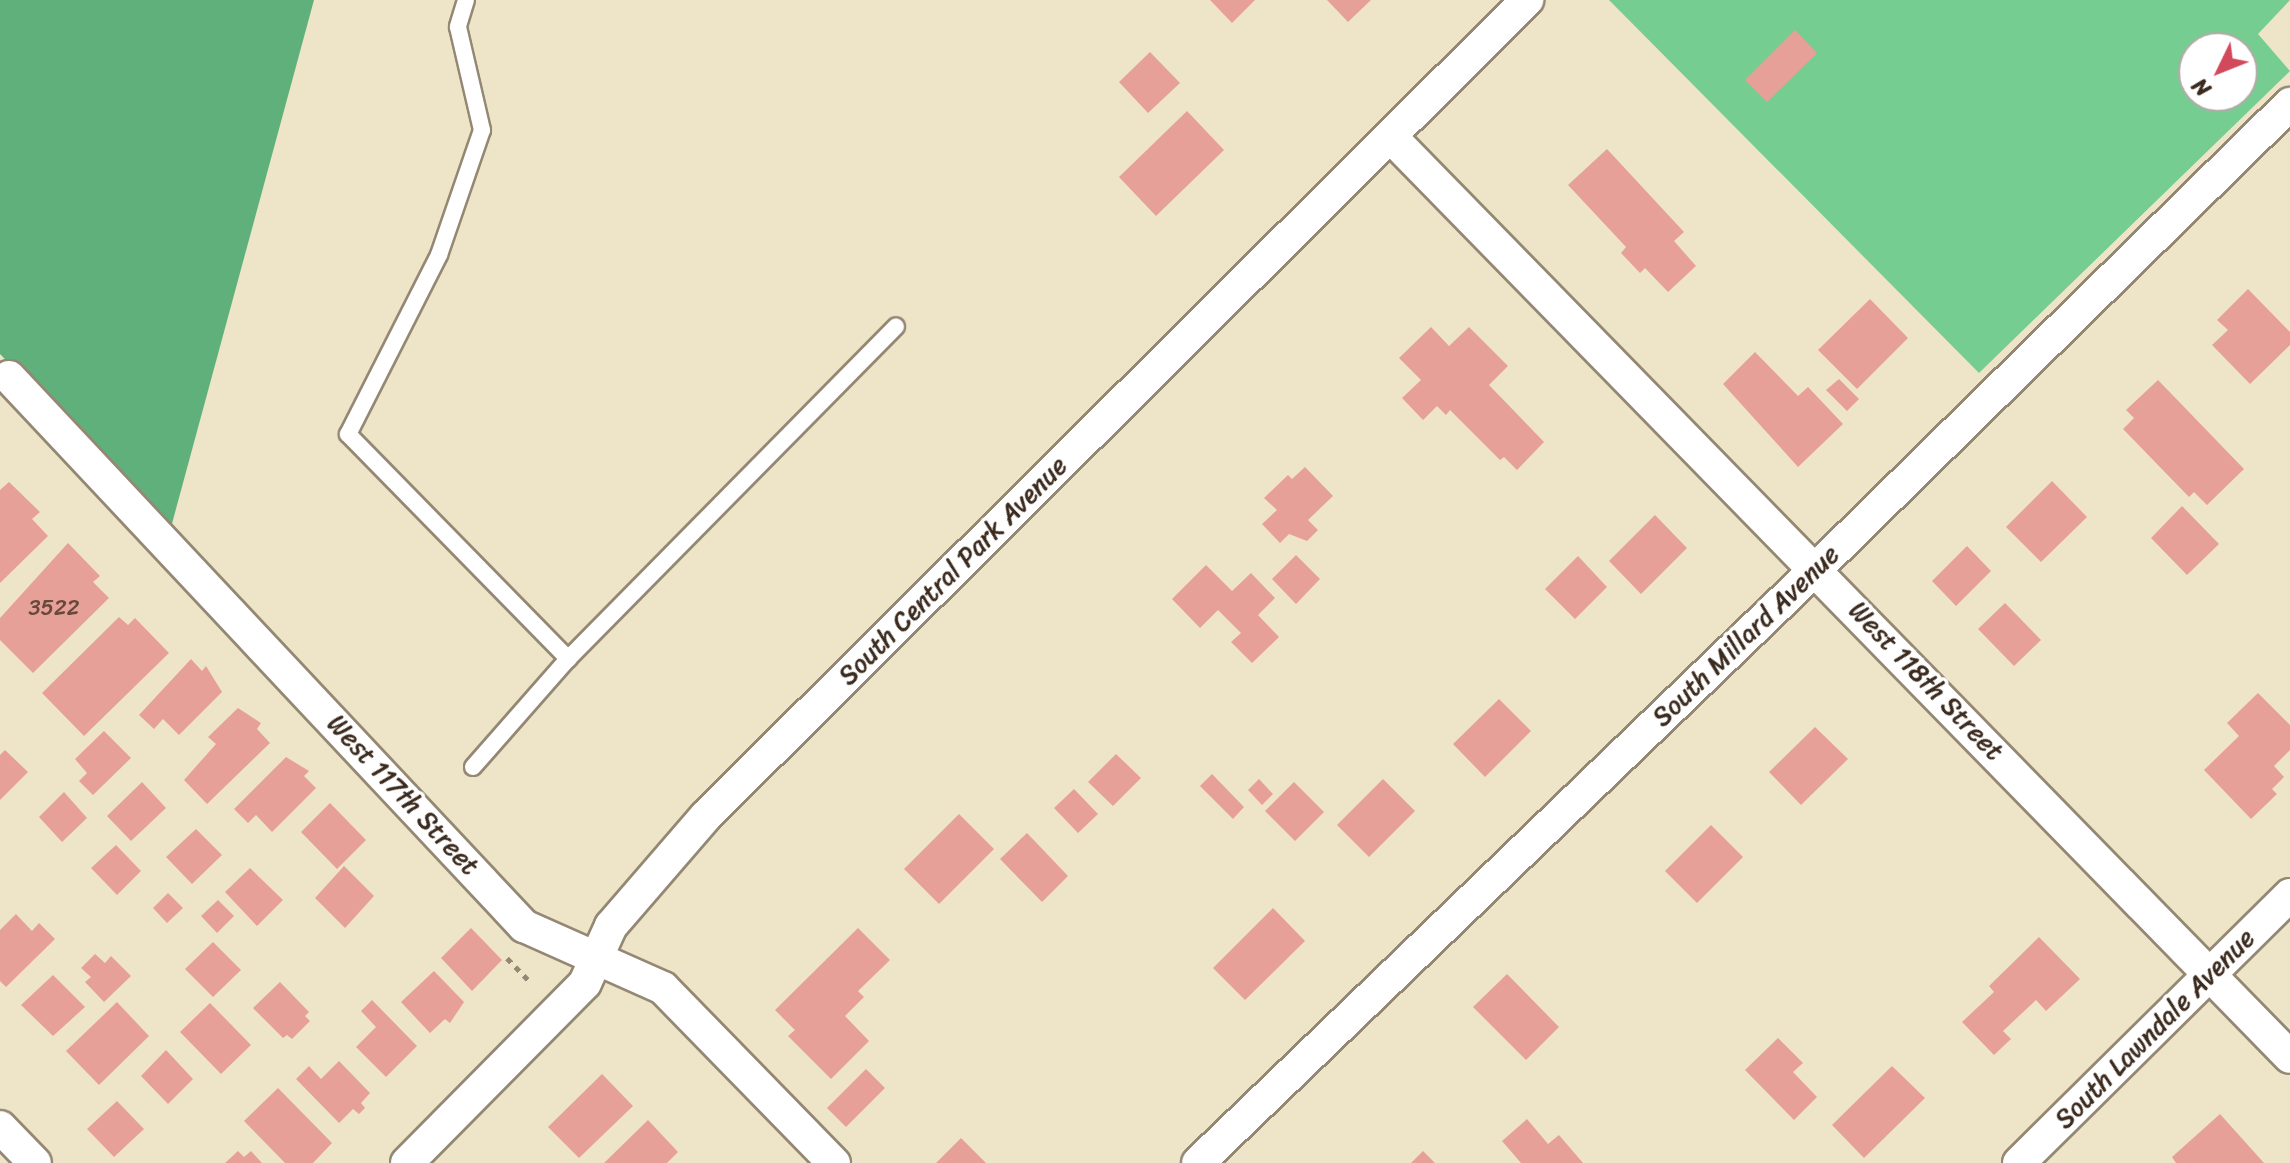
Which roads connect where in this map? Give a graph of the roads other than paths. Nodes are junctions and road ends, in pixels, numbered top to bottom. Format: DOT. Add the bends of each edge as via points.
graph roads {
  1 [pos="466,0"];
  2 [pos="1527,0"];
  3 [pos="2290,104"];
  4 [pos="1391,137"];
  5 [pos="896,326"];
  6 [pos="9,377"];
  7 [pos="1817,568"];
  8 [pos="568,659"];
  9 [pos="473,767"];
  10 [pos="2290,895"];
  11 [pos="599,960"];
  12 [pos="2209,975"];
  13 [pos="2290,1057"];
  14 [pos="0,1127"];
  15 [pos="421,1158"];
  16 [pos="35,1163"];
  17 [pos="834,1163"];
  18 [pos="1198,1163"];
  19 [pos="2019,1163"];
  1 -- 8 [label="lane" via="458,27 482,130 439,255 348,434"];
  2 -- 4 [label="street, South Central Park Avenue"];
  3 -- 7 [label="street, South Millard Avenue"];
  4 -- 7 [label="street, West 118th Street"];
  4 -- 11 [label="street, South Central Park Avenue" via="706,816 611,926"];
  5 -- 8 [label="lane"];
  6 -- 11 [label="street, West 117th Street" via="524,926"];
  7 -- 12 [label="street, West 118th Street"];
  7 -- 18 [label="street, South Millard Avenue"];
  8 -- 9 [label="lane"];
  10 -- 12 [label="street, South Lawndale Avenue"];
  11 -- 15 [label="street, South Central Park Avenue" via="585,983"];
  11 -- 17 [label="street, West 117th Street" via="663,988"];
  12 -- 13 [label="street, West 118th Street"];
  12 -- 19 [label="street, South Lawndale Avenue"];
  14 -- 16 [label="street"];
}
